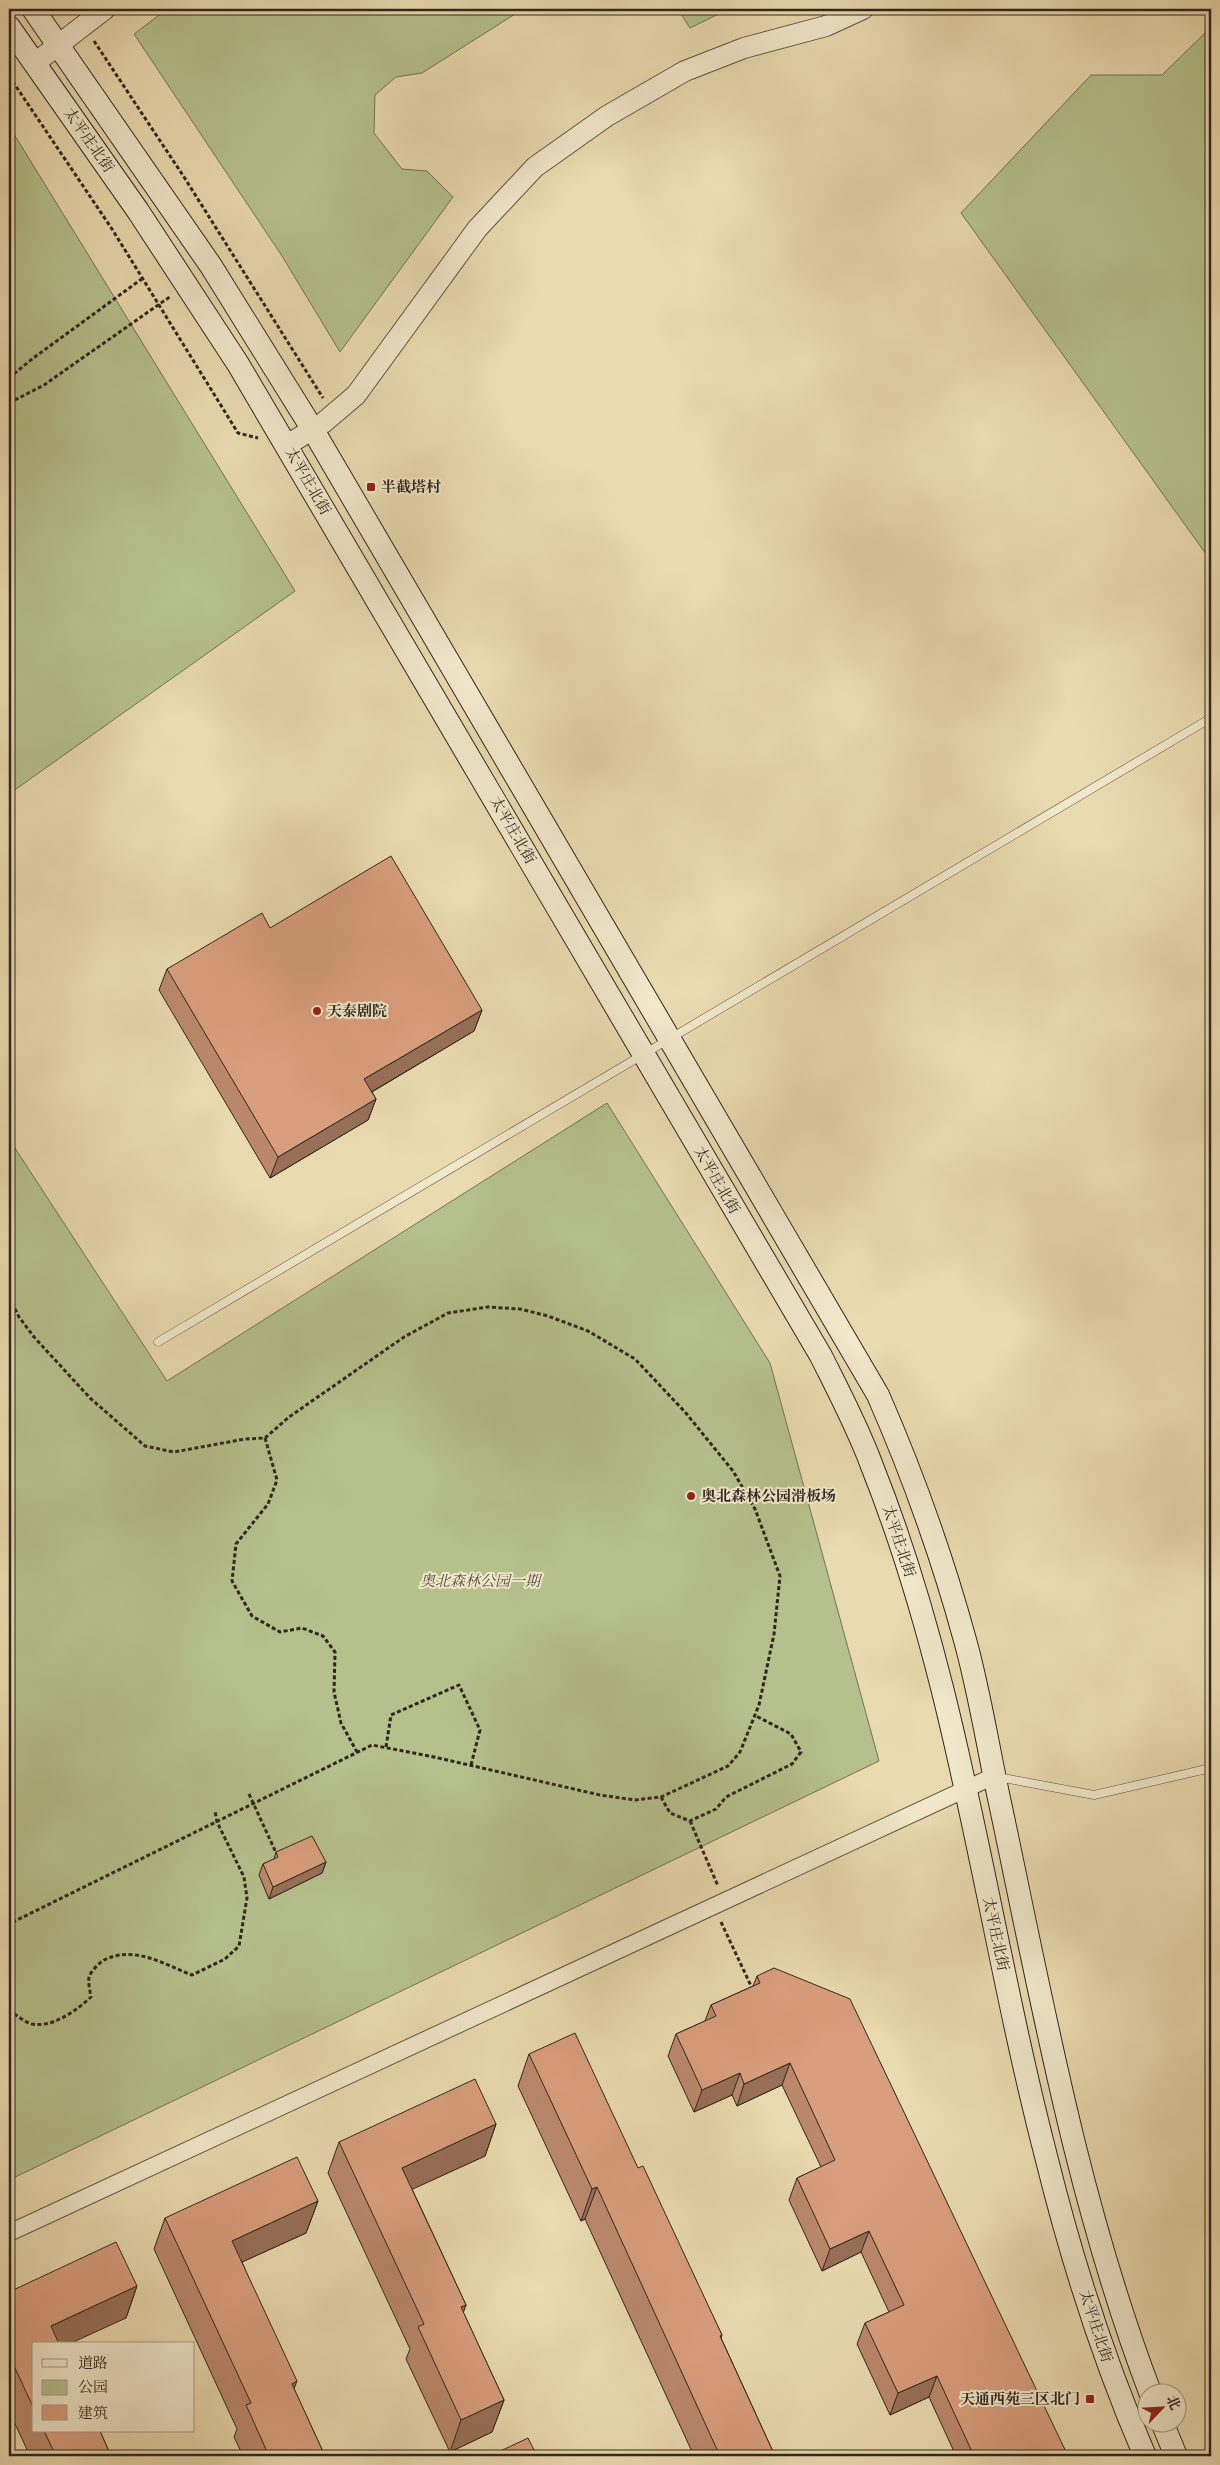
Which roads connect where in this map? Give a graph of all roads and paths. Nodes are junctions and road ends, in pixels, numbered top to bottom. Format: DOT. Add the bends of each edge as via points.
graph roads {
  1 [pos="33,9"];
  2 [pos="106,9"];
  3 [pos="863,9"];
  4 [pos="83,25"];
  5 [pos="9,27"];
  6 [pos="59,44"];
  7 [pos="35,62"];
  8 [pos="9,76"];
  9 [pos="143,278"];
  10 [pos="187,284"];
  11 [pos="160,304"];
  12 [pos="9,378"];
  13 [pos="9,403"];
  14 [pos="334,415"];
  15 [pos="313,430"];
  16 [pos="287,445"];
  17 [pos="1211,718"];
  18 [pos="670,1037"];
  19 [pos="643,1053"];
  20 [pos="9,1298"];
  21 [pos="158,1342"];
  22 [pos="265,1438"];
  23 [pos="756,1716"];
  24 [pos="386,1747"];
  25 [pos="357,1752"];
  26 [pos="471,1765"];
  27 [pos="1211,1768"];
  28 [pos="994,1776"];
  29 [pos="966,1790"];
  30 [pos="249,1794"];
  31 [pos="661,1797"];
  32 [pos="253,1804"];
  33 [pos="215,1811"];
  34 [pos="690,1821"];
  35 [pos="217,1822"];
  36 [pos="279,1860"];
  37 [pos="719,1905"];
  38 [pos="9,1924"];
  39 [pos="755,1995"];
  40 [pos="9,2010"];
  41 [pos="9,2232"];
  42 [pos="1146,2382"];
  43 [pos="1166,2432"];
  44 [pos="1145,2456"];
  45 [pos="1176,2456"];
  1 -- 6 [label="main road, 太平庄北街"];
  2 -- 4 [label="street"];
  3 -- 14 [label="street" via="826,26 744,48 685,70 607,116 534,167 477,228 366,384"];
  4 -- 6 [label="street"];
  4 -- 14 [label="path" via="184,177"];
  5 -- 7 [label="main road, 太平庄北街"];
  6 -- 7 [label="street"];
  6 -- 15 [label="main road, 太平庄北街" via="211,266"];
  7 -- 10 [label="main road, 太平庄北街"];
  8 -- 9 [label="path"];
  9 -- 11 [label="path"];
  9 -- 12 [label="path"];
  10 -- 11 [label="path"];
  10 -- 16 [label="main road, 太平庄北街"];
  11 -- 13 [label="path" via="44,385"];
  11 -- 16 [label="path" via="238,433"];
  14 -- 15 [label="street"];
  15 -- 16 [label="street"];
  15 -- 18 [label="main road, 太平庄北街"];
  16 -- 19 [label="main road, 太平庄北街"];
  17 -- 18 [label="lane"];
  18 -- 19 [label="lane"];
  18 -- 28 [label="main road, 太平庄北街" via="882,1403 945,1571 982,1710"];
  19 -- 21 [label="lane"];
  19 -- 29 [label="main road, 太平庄北街" via="821,1356 848,1409 872,1465 912,1580"];
  20 -- 22 [label="path" via="34,1337 90,1398 145,1446 174,1452"];
  22 -- 23 [label="path" via="289,1417 404,1337 448,1313 488,1308 520,1309 588,1331 635,1359 685,1412 733,1471 755,1509 780,1576 774,1634"];
  22 -- 25 [label="path" via="277,1480 268,1504 236,1544 232,1581 252,1616 280,1632 302,1628 324,1636 334,1652 334,1692 341,1723"];
  23 -- 31 [label="path" via="740,1752 728,1766"];
  23 -- 34 [label="path" via="791,1734 801,1752 792,1764 726,1797 716,1809"];
  24 -- 25 [label="path" via="372,1745"];
  24 -- 26 [label="path"];
  24 -- 26 [label="path" via="391,1715 459,1685 480,1730"];
  25 -- 32 [label="path"];
  26 -- 31 [label="path" via="600,1795 634,1800"];
  27 -- 28 [label="lane" via="1094,1795"];
  28 -- 29 [label="street"];
  28 -- 42 [label="main road, 太平庄北街" via="1076,2151 1115,2292"];
  29 -- 37 [label="street"];
  29 -- 44 [label="main road, 太平庄北街" via="1028,2080 1059,2205 1114,2379"];
  30 -- 32 [label="path"];
  31 -- 34 [label="path" via="670,1812"];
  32 -- 35 [label="path"];
  32 -- 36 [label="path"];
  33 -- 35 [label="path"];
  34 -- 37 [label="path"];
  35 -- 38 [label="path"];
  35 -- 40 [label="path" via="244,1877 248,1898 239,1946 225,1959 192,1975 148,1956 115,1955 99,1963 90,1976 91,1997 76,2010 52,2022 32,2024"];
  37 -- 39 [label="path"];
  37 -- 41 [label="street"];
  43 -- 45 [label="main road"];
}
